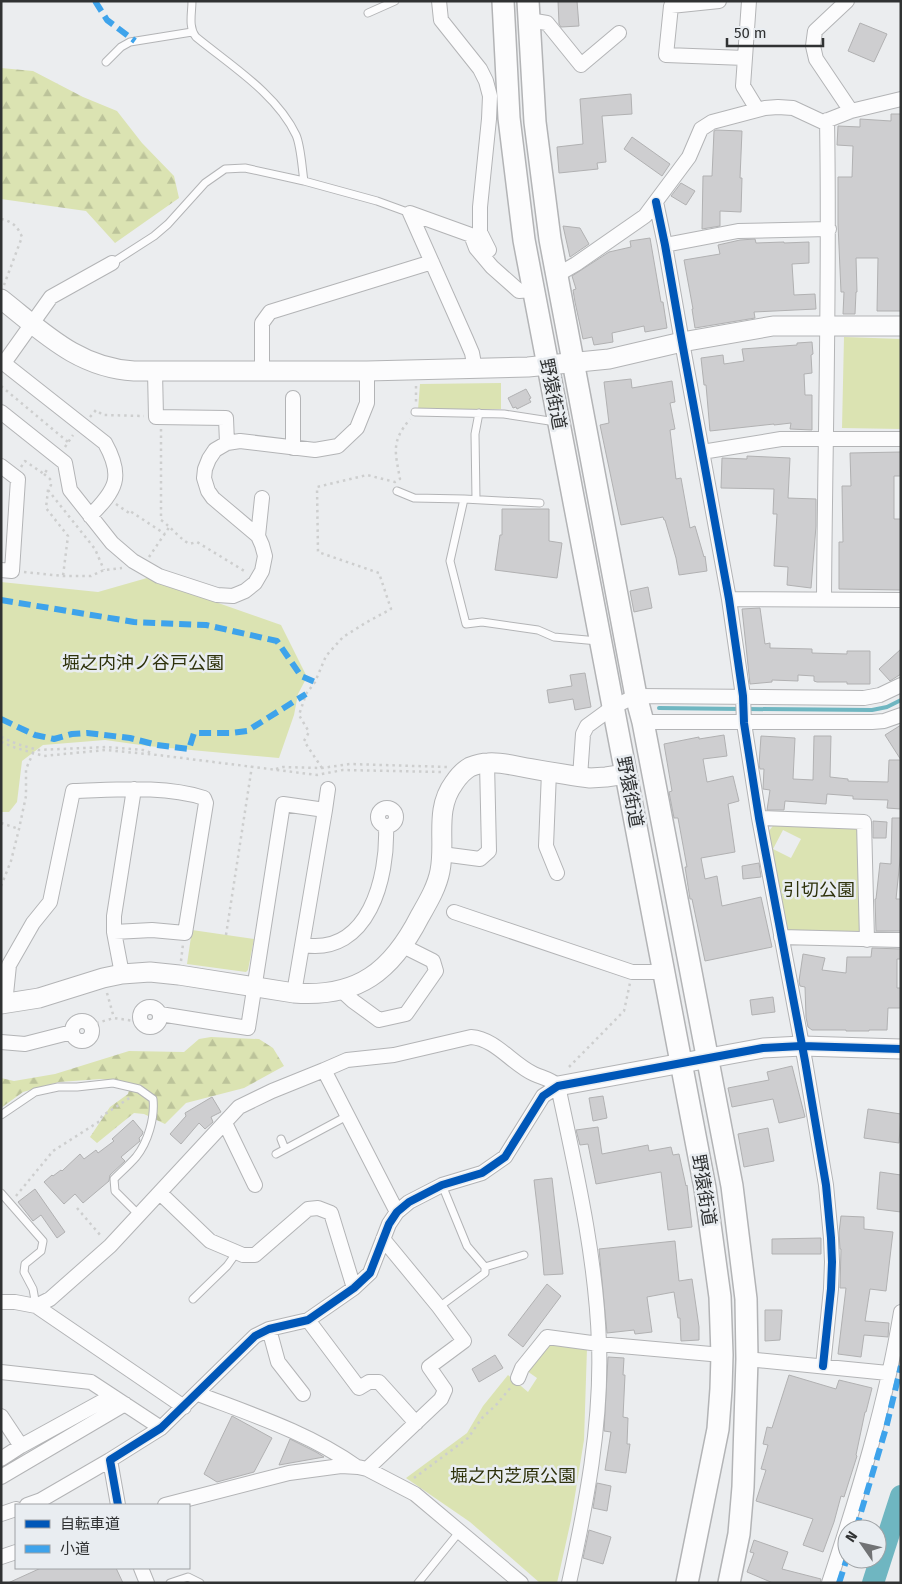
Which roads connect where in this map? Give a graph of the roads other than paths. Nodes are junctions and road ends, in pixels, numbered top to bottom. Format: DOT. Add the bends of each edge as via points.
graph roads {
  1 [pos="192,1"];
  2 [pos="439,1"];
  3 [pos="503,1"];
  4 [pos="720,1"];
  5 [pos="749,1"];
  6 [pos="847,1"];
  7 [pos="393,2"];
  8 [pos="529,11"];
  9 [pos="368,13"];
  10 [pos="192,32"];
  11 [pos="619,34"];
  12 [pos="745,58"];
  13 [pos="106,62"];
  14 [pos="901,98"];
  15 [pos="757,109"];
  16 [pos="851,111"];
  17 [pos="499,119"];
  18 [pos="827,120"];
  19 [pos="304,181"];
  20 [pos="656,202"];
  21 [pos="410,213"];
  22 [pos="829,230"];
  23 [pos="666,245"];
  24 [pos="489,250"];
  25 [pos="432,262"];
  26 [pos="112,263"];
  27 [pos="557,275"];
  28 [pos="534,290"];
  29 [pos="2,293"];
  30 [pos="32,323"];
  31 [pos="826,325"];
  32 [pos="901,326"];
  33 [pos="682,342"];
  34 [pos="2,362"];
  35 [pos="574,363"];
  36 [pos="548,366"];
  37 [pos="475,369"];
  38 [pos="262,371"];
  39 [pos="367,371"];
  40 [pos="155,372"];
  41 [pos="293,398"];
  42 [pos="1,412"];
  43 [pos="415,412"];
  44 [pos="479,413"];
  45 [pos="559,423"];
  46 [pos="901,439"];
  47 [pos="825,440"];
  48 [pos="227,443"];
  49 [pos="293,448"];
  50 [pos="702,452"];
  51 [pos="1,466"];
  52 [pos="397,491"];
  53 [pos="262,498"];
  54 [pos="464,499"];
  55 [pos="476,499"];
  56 [pos="540,503"];
  57 [pos="90,516"];
  58 [pos="258,536"];
  59 [pos="1,570"];
  60 [pos="729,599"];
  61 [pos="824,599"];
  62 [pos="901,600"];
  63 [pos="601,642"];
  64 [pos="901,685"];
  65 [pos="636,696"];
  66 [pos="743,696"];
  67 [pos="613,707"];
  68 [pos="901,715"];
  69 [pos="643,722"];
  70 [pos="744,723"];
  71 [pos="487,762"];
  72 [pos="549,772"];
  73 [pos="626,774"];
  74 [pos="580,777"];
  75 [pos="134,789"];
  76 [pos="328,789"];
  77 [pos="325,810"];
  78 [pos="759,818"];
  79 [pos="386,826"];
  80 [pos="442,854"];
  81 [pos="557,874"];
  82 [pos="454,912"];
  83 [pos="114,932"];
  84 [pos="780,937"];
  85 [pos="867,940"];
  86 [pos="901,940"];
  87 [pos="303,945"];
  88 [pos="403,946"];
  89 [pos="664,972"];
  90 [pos="122,974"];
  91 [pos="254,987"];
  92 [pos="341,990"];
  93 [pos="294,993"];
  94 [pos="3,1004"];
  95 [pos="141,1022"];
  96 [pos="90,1025"];
  97 [pos="1,1042"];
  98 [pos="802,1046"];
  99 [pos="901,1049"];
  100 [pos="708,1058"];
  101 [pos="682,1063"];
  102 [pos="324,1070"];
  103 [pos="555,1083"];
  104 [pos="1,1115"];
  105 [pos="347,1116"];
  106 [pos="225,1123"];
  107 [pos="281,1139"];
  108 [pos="285,1149"];
  109 [pos="276,1154"];
  110 [pos="255,1185"];
  111 [pos="442,1185"];
  112 [pos="1,1193"];
  113 [pos="160,1193"];
  114 [pos="397,1212"];
  115 [pos="139,1215"];
  116 [pos="383,1239"];
  117 [pos="237,1252"];
  118 [pos="524,1255"];
  119 [pos="485,1266"];
  120 [pos="354,1288"];
  121 [pos="193,1299"];
  122 [pos="1,1302"];
  123 [pos="36,1306"];
  124 [pos="439,1307"];
  125 [pos="901,1312"];
  126 [pos="308,1320"];
  127 [pos="269,1329"];
  128 [pos="599,1344"];
  129 [pos="722,1355"];
  130 [pos="747,1359"];
  131 [pos="823,1366"];
  132 [pos="1,1372"];
  133 [pos="888,1373"];
  134 [pos="518,1378"];
  135 [pos="198,1394"];
  136 [pos="303,1394"];
  137 [pos="112,1396"];
  138 [pos="125,1404"];
  139 [pos="184,1406"];
  140 [pos="1,1416"];
  141 [pos="416,1422"];
  142 [pos="161,1428"];
  143 [pos="21,1446"];
  144 [pos="1,1459"];
  145 [pos="110,1460"];
  146 [pos="363,1468"];
  147 [pos="1,1477"];
  148 [pos="29,1504"];
  149 [pos="118,1504"];
  150 [pos="169,1504"];
  151 [pos="15,1509"];
  152 [pos="1,1514"];
  153 [pos="460,1531"];
  154 [pos="15,1552"];
  155 [pos="1,1556"];
  156 [pos="141,1569"];
  157 [pos="147,1583"];
  158 [pos="170,1583"];
  159 [pos="200,1583"];
  160 [pos="418,1583"];
  161 [pos="521,1583"];
  162 [pos="569,1583"];
  163 [pos="687,1583"];
  164 [pos="729,1583"];
  165 [pos="828,1583"];
  1 -- 10 [label="lane"];
  2 -- 17 [label="street" via="440,20 480,70"];
  3 -- 17 [label="main road, 野猿街道"];
  4 -- 12 [label="street" via="672,6 666,56"];
  5 -- 12 [label="street"];
  6 -- 16 [label="street" via="815,31 813,46 816,59"];
  7 -- 9 [label="lane"];
  8 -- 11 [label="street" via="547,23 581,65"];
  8 -- 27 [label="main road, 野猿街道" via="536,130"];
  10 -- 13 [label="lane" via="130,42"];
  10 -- 19 [label="lane" via="278,107 297,137"];
  12 -- 15 [label="street" via="743,86"];
  14 -- 16 [label="street"];
  15 -- 18 [label="street" via="793,108 819,121"];
  15 -- 20 [label="street" via="712,122 701,129 689,156"];
  16 -- 18 [label="street"];
  17 -- 24 [label="street" via="480,207 480,232"];
  17 -- 28 [label="main road, 野猿街道"];
  18 -- 22 [label="street"];
  19 -- 21 [label="lane"];
  19 -- 26 [label="lane" via="245,168 225,169 205,183 154,236"];
  20 -- 23 [label="street"];
  20 -- 27 [label="street" via="645,216"];
  21 -- 25 [label="street"];
  21 -- 28 [label="street" via="472,235 476,248 519,291"];
  22 -- 23 [label="street" via="738,231"];
  22 -- 31 [label="street"];
  23 -- 33 [label="street"];
  25 -- 37 [label="street" via="472,353"];
  25 -- 38 [label="street" via="270,312 262,323"];
  26 -- 30 [label="street" via="51,297"];
  27 -- 35 [label="main road, 野猿街道"];
  28 -- 36 [label="main road, 野猿街道"];
  29 -- 30 [label="street"];
  30 -- 34 [label="street"];
  30 -- 40 [label="street" via="62,347 102,367"];
  31 -- 32 [label="street"];
  31 -- 33 [label="street" via="773,326"];
  31 -- 47 [label="street"];
  33 -- 35 [label="street" via="609,359"];
  33 -- 50 [label="street"];
  34 -- 57 [label="street" via="105,443 113,457 115,483 107,498"];
  35 -- 36 [label="street"];
  35 -- 65 [label="main road, 野猿街道"];
  36 -- 37 [label="street"];
  36 -- 45 [label="main road, 野猿街道"];
  37 -- 39 [label="street"];
  38 -- 39 [label="street"];
  38 -- 40 [label="street"];
  39 -- 49 [label="street" via="367,403 357,428 338,446 315,450"];
  40 -- 48 [label="street" via="159,417 226,418"];
  41 -- 49 [label="street"];
  42 -- 57 [label="street" via="65,462 70,490"];
  43 -- 44 [label="lane"];
  44 -- 45 [label="lane"];
  44 -- 55 [label="lane" via="475,434"];
  45 -- 63 [label="main road, 野猿街道"];
  46 -- 47 [label="street"];
  47 -- 50 [label="street" via="781,439"];
  47 -- 61 [label="street"];
  48 -- 49 [label="street" via="240,441"];
  48 -- 58 [label="street" via="208,459 204,478 208,491"];
  50 -- 60 [label="street"];
  51 -- 59 [label="street" via="18,479 12,571"];
  52 -- 54 [label="lane" via="414,498"];
  53 -- 58 [label="street"];
  54 -- 55 [label="lane"];
  54 -- 63 [label="lane" via="450,561 466,624 482,622 538,630 554,637"];
  55 -- 56 [label="lane"];
  57 -- 58 [label="street" via="112,543 133,561 159,576 217,596 234,596 255,583 262,572 264,556"];
  60 -- 61 [label="street"];
  60 -- 66 [label="street"];
  61 -- 62 [label="street"];
  63 -- 67 [label="main road, 野猿街道"];
  64 -- 66 [label="street" via="864,698"];
  65 -- 66 [label="street"];
  65 -- 67 [label="street"];
  65 -- 69 [label="main road, 野猿街道"];
  66 -- 70 [label="street"];
  67 -- 73 [label="main road, 野猿街道"];
  67 -- 74 [label="street" via="587,726 583,734"];
  68 -- 70 [label="street" via="872,722"];
  69 -- 70 [label="street"];
  69 -- 100 [label="main road, 野猿街道"];
  70 -- 78 [label="street"];
  71 -- 72 [label="street"];
  71 -- 80 [label="street" via="462,773 446,796 442,810"];
  71 -- 80 [label="street" via="489,851 480,859"];
  72 -- 74 [label="street"];
  72 -- 81 [label="street" via="546,846"];
  73 -- 74 [label="street"];
  73 -- 89 [label="main road, 野猿街道"];
  75 -- 83 [label="street"];
  75 -- 83 [label="street" via="196,795 204,798 206,803 185,933 152,930"];
  75 -- 94 [label="street" via="73,791 50,902 33,923 9,965"];
  76 -- 77 [label="street"];
  77 -- 87 [label="street"];
  77 -- 91 [label="street" via="284,804"];
  78 -- 84 [label="street"];
  78 -- 85 [label="street" via="864,822"];
  79 -- 87 [label="street" via="385,863 364,921 338,942 325,946"];
  80 -- 88 [label="street" via="437,882"];
  82 -- 89 [label="street" via="632,972"];
  83 -- 90 [label="street"];
  84 -- 85 [label="street"];
  84 -- 98 [label="street"];
  85 -- 86 [label="street"];
  87 -- 93 [label="street"];
  88 -- 92 [label="street" via="374,975"];
  88 -- 92 [label="street" via="433,961 436,971 406,1014 380,1020"];
  89 -- 101 [label="main road, 野猿街道"];
  90 -- 91 [label="street" via="150,972"];
  90 -- 94 [label="street" via="39,998"];
  91 -- 93 [label="street"];
  91 -- 95 [label="street" via="248,1028 160,1014 156,1026 146,1027"];
  92 -- 93 [label="street"];
  96 -- 97 [label="street" via="92,1035 84,1041 78,1040 72,1032 25,1044"];
  98 -- 99 [label="street"];
  98 -- 100 [label="street" via="763,1048"];
  98 -- 131 [label="street" via="823,1160 832,1238 831,1289"];
  100 -- 101 [label="street"];
  100 -- 130 [label="main road, 野猿街道" via="732,1186 746,1298"];
  101 -- 103 [label="street"];
  101 -- 129 [label="main road, 野猿街道" via="706,1188 720,1297"];
  102 -- 103 [label="street" via="347,1060 394,1055 471,1037 487,1042 533,1074"];
  102 -- 105 [label="street"];
  102 -- 106 [label="street" via="239,1107"];
  103 -- 111 [label="street" via="542,1096 505,1156 482,1173"];
  103 -- 128 [label="street" via="591,1247"];
  104 -- 115 [label="lane" via="35,1092 58,1087 113,1083 139,1089 153,1098 152,1122 144,1142 136,1156 114,1179 115,1191"];
  105 -- 108 [label="lane"];
  105 -- 114 [label="street"];
  106 -- 110 [label="street"];
  106 -- 113 [label="street"];
  107 -- 108 [label="lane"];
  108 -- 109 [label="lane"];
  111 -- 114 [label="street" via="408,1202"];
  111 -- 119 [label="lane" via="467,1246"];
  112 -- 123 [label="lane" via="43,1241 41,1250 25,1264 24,1272 33,1289"];
  113 -- 115 [label="street"];
  113 -- 117 [label="street" via="210,1241"];
  114 -- 116 [label="street"];
  115 -- 123 [label="street" via="110,1246 50,1299"];
  116 -- 120 [label="street" via="370,1273"];
  116 -- 124 [label="street"];
  117 -- 120 [label="street" via="255,1255 308,1209 318,1208 331,1213"];
  117 -- 121 [label="lane"];
  118 -- 119 [label="lane"];
  119 -- 124 [label="lane" via="485,1273"];
  120 -- 126 [label="street"];
  122 -- 123 [label="street"];
  123 -- 139 [label="street"];
  124 -- 141 [label="street" via="464,1341 429,1367 445,1390 441,1399"];
  125 -- 133 [label="street"];
  126 -- 127 [label="street"];
  126 -- 141 [label="street" via="359,1388 370,1382 379,1382"];
  127 -- 135 [label="street" via="255,1336"];
  127 -- 136 [label="street" via="278,1362"];
  128 -- 129 [label="street"];
  128 -- 134 [label="street" via="547,1336"];
  128 -- 162 [label="street" via="594,1439"];
  129 -- 163 [label="main road, 野猿街道" via="718,1429"];
  130 -- 131 [label="street"];
  130 -- 164 [label="main road, 野猿街道" via="743,1487 739,1534"];
  131 -- 133 [label="street"];
  132 -- 137 [label="street" via="91,1382"];
  133 -- 165 [label="street" via="872,1441"];
  135 -- 139 [label="street"];
  135 -- 146 [label="street" via="301,1434"];
  137 -- 138 [label="street"];
  137 -- 143 [label="street"];
  138 -- 142 [label="street"];
  138 -- 147 [label="street"];
  139 -- 142 [label="street"];
  140 -- 143 [label="street"];
  141 -- 146 [label="street"];
  142 -- 145 [label="street"];
  143 -- 144 [label="street"];
  145 -- 148 [label="street"];
  145 -- 149 [label="street"];
  146 -- 150 [label="street" via="341,1466 290,1473"];
  146 -- 153 [label="street" via="415,1494"];
  151 -- 152 [label="street"];
  153 -- 160 [label="lane"];
  153 -- 161 [label="street"];
  154 -- 155 [label="street"];
  156 -- 157 [label="street"];
  158 -- 159 [label="lane" via="188,1577"];
}
